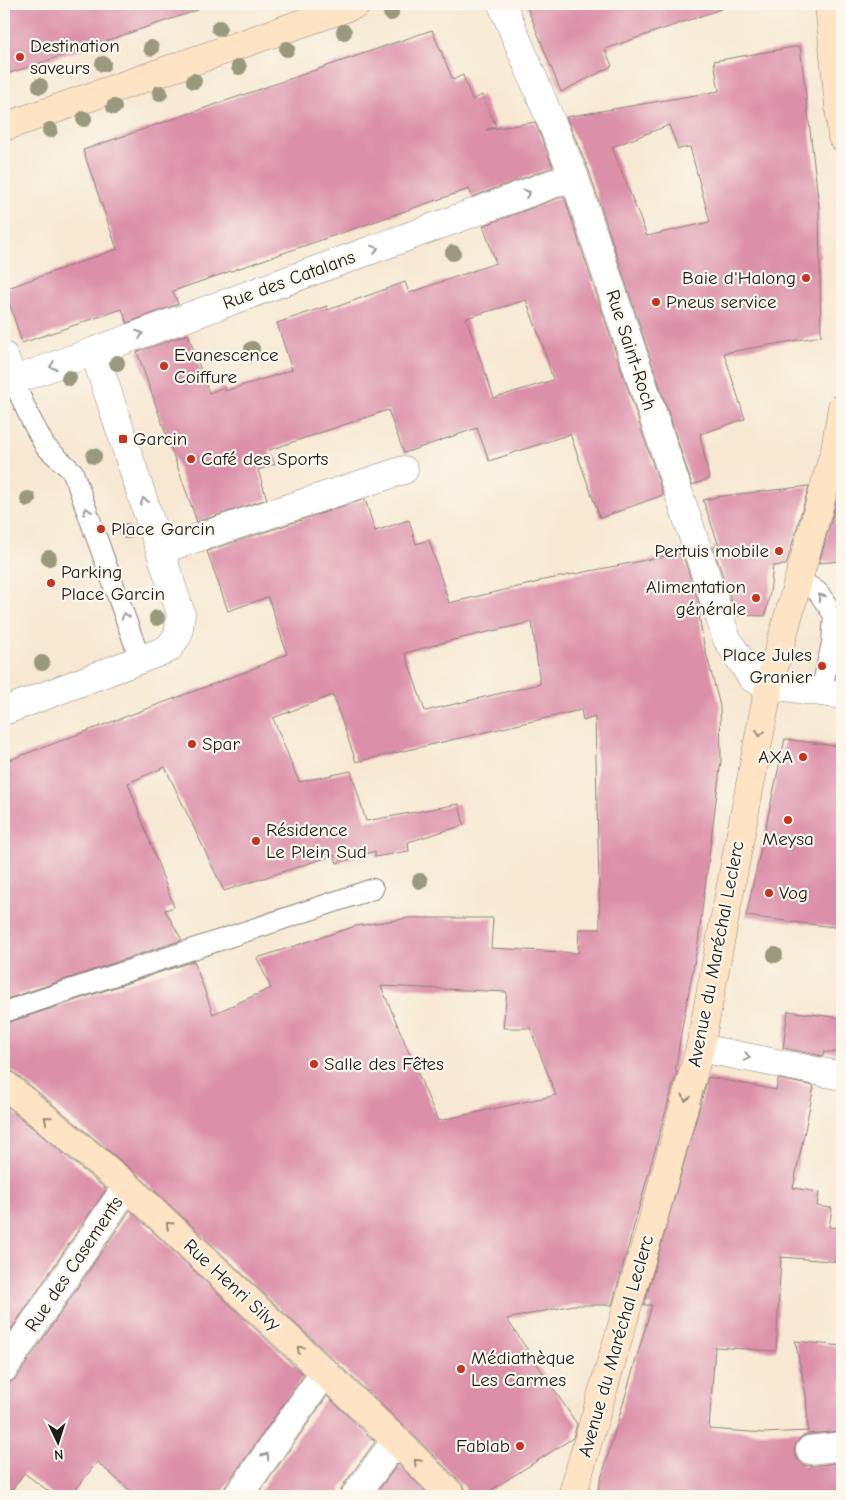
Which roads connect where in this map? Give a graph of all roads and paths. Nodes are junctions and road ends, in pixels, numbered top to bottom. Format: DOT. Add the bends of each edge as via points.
graph roads {
  1 [pos="358,4"];
  2 [pos="502,4"];
  3 [pos="829,4"];
  4 [pos="4,127"];
  5 [pos="842,137"];
  6 [pos="574,176"];
  7 [pos="94,351"];
  8 [pos="7,373"];
  9 [pos="842,407"];
  10 [pos="404,470"];
  11 [pos="160,550"];
  12 [pos="799,579"];
  13 [pos="140,659"];
  14 [pos="769,685"];
  15 [pos="832,693"];
  16 [pos="4,711"];
  17 [pos="373,889"];
  18 [pos="4,1012"];
  19 [pos="700,1048"];
  20 [pos="842,1076"];
  21 [pos="4,1084"];
  22 [pos="127,1186"];
  23 [pos="4,1368"];
  24 [pos="324,1372"];
  25 [pos="396,1440"];
  26 [pos="842,1446"];
  27 [pos="810,1450"];
  28 [pos="238,1496"];
  29 [pos="354,1496"];
  30 [pos="452,1496"];
  31 [pos="572,1496"];
  1 -- 4 [label="street"];
  2 -- 6 [label="street, Rue Saint-Roch"];
  3 -- 5 [label="street"];
  7 -- 6 [label="street, Rue des Catalans, one-way"];
  6 -- 14 [label="street, Rue Saint-Roch" via="727,639 752,678"];
  7 -- 8 [label="street, Rue des Catalans, one-way"];
  11 -- 7 [label="street, one-way"];
  13 -- 8 [label="lane, one-way" via="73,472 45,446"];
  9 -- 12 [label="street, Avenue du Maréchal Leclerc" via="835,449"];
  10 -- 11 [label="street"];
  11 -- 13 [label="street" via="182,614 178,635 168,649"];
  12 -- 14 [label="street, Avenue du Maréchal Leclerc"];
  15 -- 12 [label="lane, one-way" via="834,615 818,592"];
  13 -- 16 [label="street"];
  14 -- 15 [label="street"];
  14 -- 19 [label="street, Avenue du Maréchal Leclerc, one-way"];
  17 -- 18 [label="lane"];
  19 -- 20 [label="street, one-way"];
  19 -- 31 [label="street, Avenue du Maréchal Leclerc, one-way"];
  22 -- 21 [label="street, Rue Henri Silvy, one-way"];
  22 -- 23 [label="street, Rue des Casements"];
  24 -- 22 [label="street, Rue Henri Silvy, one-way"];
  24 -- 25 [label="street, Rue Henri Silvy"];
  28 -- 24 [label="street, one-way"];
  25 -- 29 [label="street"];
  30 -- 25 [label="street, Rue Henri Silvy, one-way"];
  26 -- 27 [label="street"];
}
